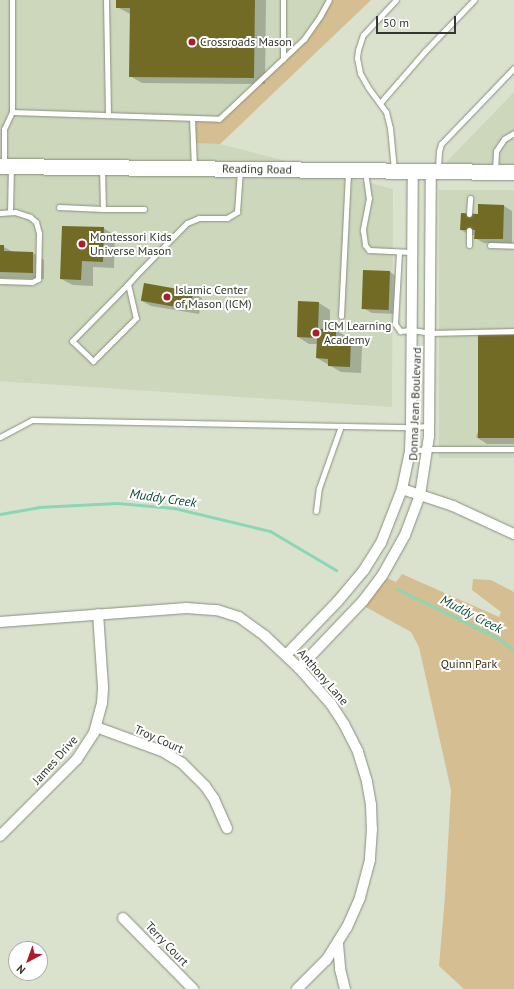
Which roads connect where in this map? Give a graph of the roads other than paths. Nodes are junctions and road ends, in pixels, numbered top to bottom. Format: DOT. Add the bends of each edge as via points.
graph roads {
  1 [pos="12,0"];
  2 [pos="106,0"];
  3 [pos="283,0"];
  4 [pos="329,0"];
  5 [pos="396,0"];
  6 [pos="474,0"];
  7 [pos="283,59"];
  8 [pos="514,68"];
  9 [pos="380,103"];
  10 [pos="12,112"];
  11 [pos="108,115"];
  12 [pos="192,118"];
  13 [pos="514,133"];
  14 [pos="5,166"];
  15 [pos="102,167"];
  16 [pos="194,169"];
  17 [pos="240,169"];
  18 [pos="348,170"];
  19 [pos="365,170"];
  20 [pos="394,171"];
  21 [pos="413,171"];
  22 [pos="435,171"];
  23 [pos="495,172"];
  24 [pos="514,172"];
  25 [pos="470,198"];
  26 [pos="59,207"];
  27 [pos="103,209"];
  28 [pos="144,209"];
  29 [pos="10,212"];
  30 [pos="0,213"];
  31 [pos="469,214"];
  32 [pos="469,230"];
  33 [pos="469,245"];
  34 [pos="490,245"];
  35 [pos="514,246"];
  36 [pos="399,252"];
  37 [pos="412,252"];
  38 [pos="0,281"];
  39 [pos="128,284"];
  40 [pos="341,316"];
  41 [pos="412,330"];
  42 [pos="514,331"];
  43 [pos="430,333"];
  44 [pos="341,426"];
  45 [pos="429,426"];
  46 [pos="411,427"];
  47 [pos="0,437"];
  48 [pos="427,449"];
  49 [pos="514,449"];
  50 [pos="410,451"];
  51 [pos="402,489"];
  52 [pos="420,495"];
  53 [pos="316,511"];
  54 [pos="514,534"];
  55 [pos="98,614"];
  56 [pos="0,622"];
  57 [pos="286,655"];
  58 [pos="299,668"];
  59 [pos="96,727"];
  60 [pos="227,828"];
  61 [pos="0,836"];
  62 [pos="123,918"];
  63 [pos="338,944"];
  64 [pos="192,989"];
  65 [pos="297,989"];
  66 [pos="344,989"];
  1 -- 10 [label="lane"];
  2 -- 11 [label="lane"];
  3 -- 7 [label="lane"];
  4 -- 7 [label="lane" via="304,39"];
  5 -- 9 [label="lane" via="363,35 358,50 360,73"];
  6 -- 9 [label="lane"];
  7 -- 12 [label="lane" via="219,119"];
  8 -- 22 [label="lane" via="442,144"];
  9 -- 20 [label="lane" via="388,120"];
  10 -- 11 [label="lane"];
  10 -- 14 [label="lane" via="4,129"];
  11 -- 12 [label="lane"];
  12 -- 16 [label="lane"];
  13 -- 23 [label="lane" via="504,139 496,151"];
  14 -- 15 [label="main road, Reading Road"];
  14 -- 29 [label="lane"];
  15 -- 16 [label="main road, Reading Road"];
  15 -- 27 [label="lane"];
  16 -- 17 [label="main road, Reading Road"];
  17 -- 18 [label="main road, Reading Road"];
  17 -- 39 [label="lane" via="237,212 227,218 199,218 187,223"];
  18 -- 19 [label="main road, Reading Road"];
  18 -- 40 [label="lane"];
  19 -- 20 [label="main road, Reading Road"];
  19 -- 36 [label="lane" via="369,198 363,230 365,245 369,250"];
  20 -- 21 [label="main road, Reading Road"];
  21 -- 22 [label="main road, Reading Road"];
  21 -- 37 [label="street, Donna Jean Boulevard"];
  22 -- 23 [label="main road, Reading Road"];
  22 -- 43 [label="street, Donna Jean Boulevard"];
  23 -- 24 [label="main road, Reading Road"];
  25 -- 31 [label="lane"];
  26 -- 27 [label="lane"];
  27 -- 28 [label="lane"];
  29 -- 30 [label="lane"];
  29 -- 38 [label="lane" via="23,214 36,222 39,233 39,275 38,279 32,282"];
  32 -- 33 [label="lane"];
  34 -- 35 [label="lane"];
  36 -- 37 [label="lane"];
  36 -- 41 [label="lane" via="395,324 400,331"];
  37 -- 41 [label="street, Donna Jean Boulevard"];
  39 -- 39 [label="lane" via="72,342 93,361 136,318"];
  41 -- 43 [label="lane"];
  41 -- 46 [label="street, Donna Jean Boulevard"];
  42 -- 43 [label="lane"];
  43 -- 45 [label="street, Donna Jean Boulevard"];
  44 -- 46 [label="lane"];
  44 -- 47 [label="lane" via="32,420"];
  44 -- 53 [label="lane" via="318,488"];
  45 -- 46 [label="lane"];
  45 -- 48 [label="street, Donna Jean Boulevard"];
  46 -- 50 [label="street, Donna Jean Boulevard"];
  48 -- 49 [label="lane"];
  48 -- 50 [label="lane"];
  48 -- 52 [label="street, Donna Jean Boulevard"];
  50 -- 51 [label="street, Donna Jean Boulevard"];
  51 -- 52 [label="street"];
  51 -- 57 [label="street, Donna Jean Boulevard" via="381,543 364,570"];
  52 -- 54 [label="street" via="453,506"];
  52 -- 58 [label="street, Donna Jean Boulevard" via="405,535 382,576 363,601"];
  55 -- 56 [label="street, Anthony Lane"];
  55 -- 57 [label="street, Anthony Lane" via="186,608 217,610 246,621"];
  55 -- 59 [label="street, James Drive" via="103,687"];
  57 -- 58 [label="street, Anthony Lane"];
  58 -- 63 [label="street, Anthony Lane" via="331,704 344,724 363,767 371,805 372,829 367,876 360,898"];
  59 -- 60 [label="street, Troy Court" via="162,751 182,763 205,786"];
  59 -- 61 [label="street, James Drive" via="77,759"];
  62 -- 64 [label="street, Terry Court"];
  63 -- 65 [label="street, Anthony Lane"];
  63 -- 66 [label="street"];
}
